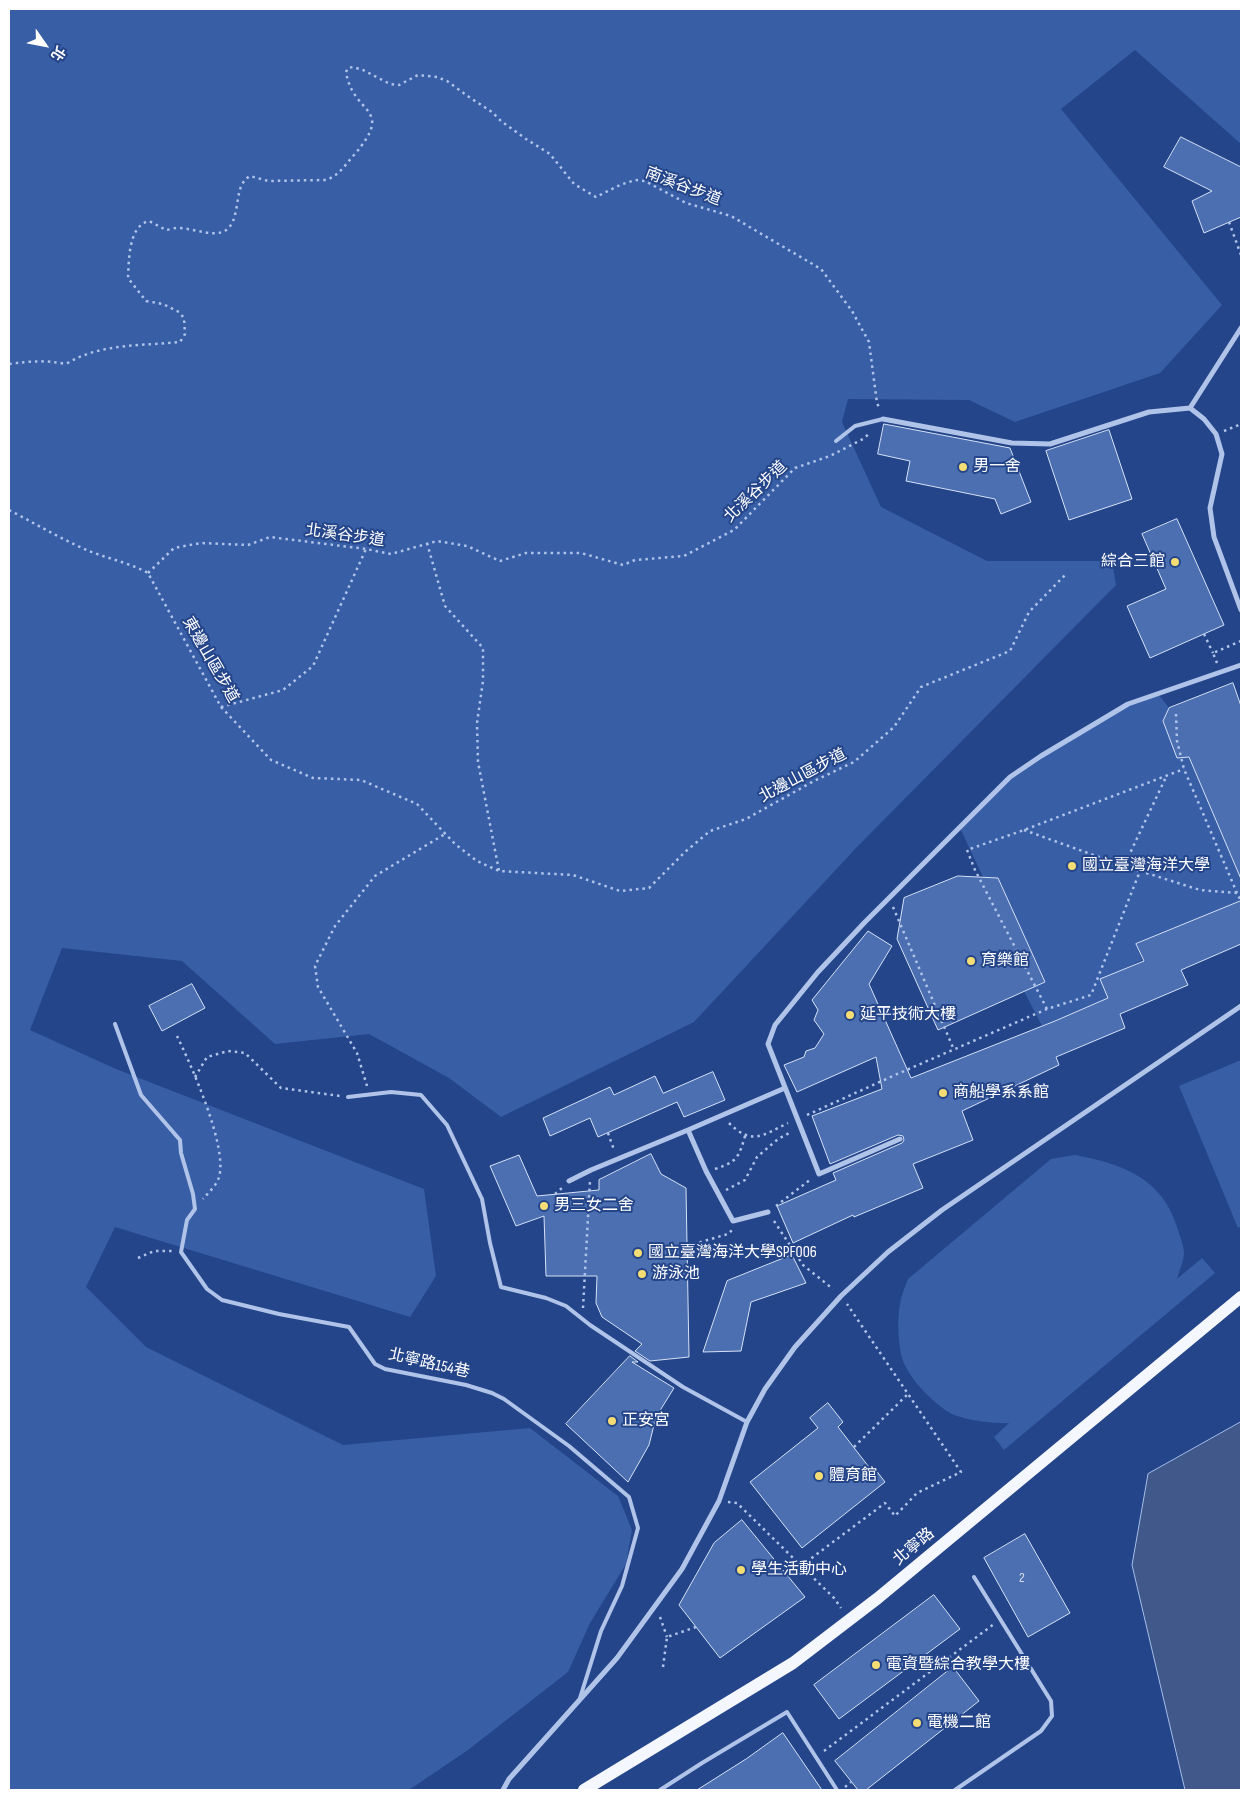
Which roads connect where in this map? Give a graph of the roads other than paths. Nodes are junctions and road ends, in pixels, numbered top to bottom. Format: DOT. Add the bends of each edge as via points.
graph roads {
  1 [pos="1241,328"];
  2 [pos="1190,408"];
  3 [pos="883,420"];
  4 [pos="836,441"];
  5 [pos="1241,610"];
  6 [pos="1241,665"];
  7 [pos="1241,1006"];
  8 [pos="115,1024"];
  9 [pos="786,1088"];
  10 [pos="348,1097"];
  11 [pos="688,1130"];
  12 [pos="900,1139"];
  13 [pos="569,1180"];
  14 [pos="768,1212"];
  15 [pos="1241,1298"];
  16 [pos="747,1422"];
  17 [pos="974,1577"];
  18 [pos="580,1700"];
  19 [pos="503,1790"];
  20 [pos="584,1790"];
  21 [pos="660,1790"];
  22 [pos="837,1790"];
  23 [pos="954,1790"];
  1 -- 2 [label="street"];
  2 -- 3 [label="street" via="1149,412 1050,444 1012,443"];
  2 -- 5 [label="street" via="1216,434 1222,454 1210,508 1214,537"];
  3 -- 4 [label="lane" via="855,426"];
  6 -- 9 [label="street" via="1128,704 1010,777 818,972 776,1025 768,1044"];
  7 -- 16 [label="street, 北寧路154巷" via="942,1210 888,1252 841,1296 795,1347 765,1389"];
  8 -- 18 [label="lane, 北寧路154巷" via="141,1095 180,1140 195,1209 187,1220 181,1252 207,1289 222,1300 349,1327 375,1364 385,1369 466,1385 504,1399 569,1446 630,1498 638,1528 622,1586 601,1631"];
  9 -- 11 [label="street"];
  9 -- 12 [label="street" via="818,1174"];
  10 -- 16 [label="lane" via="391,1092 420,1096 447,1125 482,1199 501,1287 566,1306 683,1386"];
  11 -- 13 [label="street"];
  11 -- 14 [label="street" via="733,1221"];
  15 -- 20 [label="main road, 北寧路" via="878,1598 792,1663"];
  16 -- 18 [label="street, 北寧路154巷" via="719,1501 682,1569 617,1658"];
  17 -- 23 [label="lane" via="1051,1701 1052,1716 1041,1731"];
  18 -- 19 [label="street, 北寧路154巷" via="509,1779"];
  21 -- 22 [label="lane" via="787,1712"];
}
